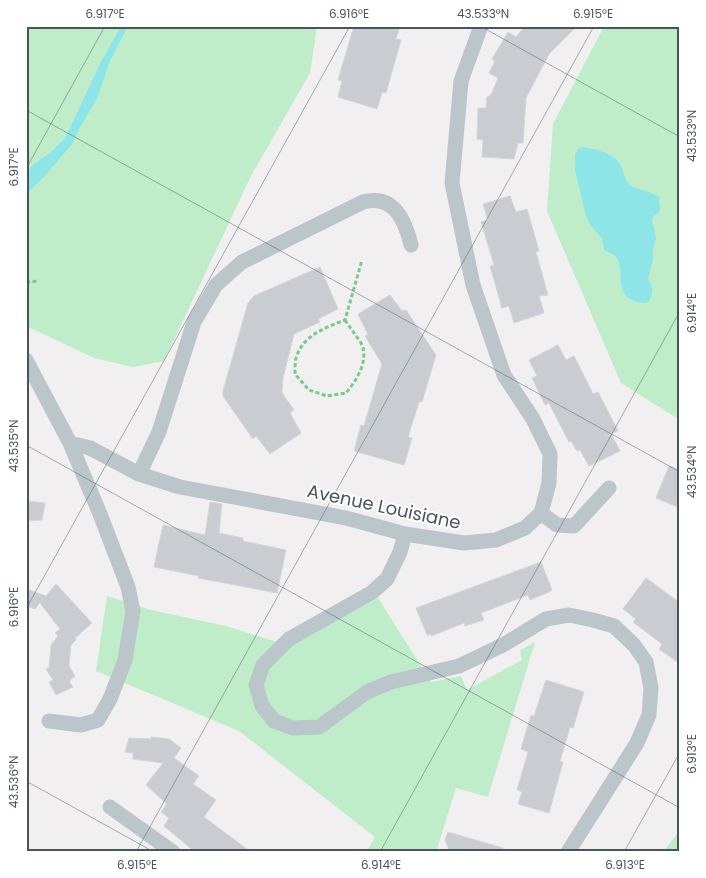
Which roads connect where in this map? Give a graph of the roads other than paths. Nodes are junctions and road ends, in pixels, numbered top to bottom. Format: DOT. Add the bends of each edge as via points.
graph roads {
  1 [pos="481,26"];
  2 [pos="411,245"];
  3 [pos="26,360"];
  4 [pos="70,443"];
  5 [pos="139,474"];
  6 [pos="609,488"];
  7 [pos="541,513"];
  8 [pos="405,534"];
  9 [pos="49,722"];
  10 [pos="110,807"];
  11 [pos="173,852"];
  12 [pos="568,852"];
  1 -- 7 [label="street" via="461,81 452,183 473,285 504,376 533,419 550,454 549,483"];
  2 -- 5 [label="street" via="399,213 383,201 373,199 242,262 216,285 194,322 159,432"];
  3 -- 4 [label="street"];
  4 -- 5 [label="street, Avenue Louisiane" via="90,448"];
  4 -- 9 [label="street" via="128,586 133,611 124,660 110,699 98,720 81,725"];
  5 -- 8 [label="street, Avenue Louisiane" via="180,487 346,518"];
  6 -- 7 [label="street" via="574,526 557,526"];
  7 -- 8 [label="street, Avenue Louisiane" via="525,528 496,540 464,543"];
  8 -- 12 [label="street" via="387,578 371,593 289,639 263,665 256,685 262,706 274,721 293,728 319,727 367,692 391,682 459,666 546,620 569,615 614,626 646,662 651,688 650,715 637,743"];
  10 -- 11 [label="street"];
}
